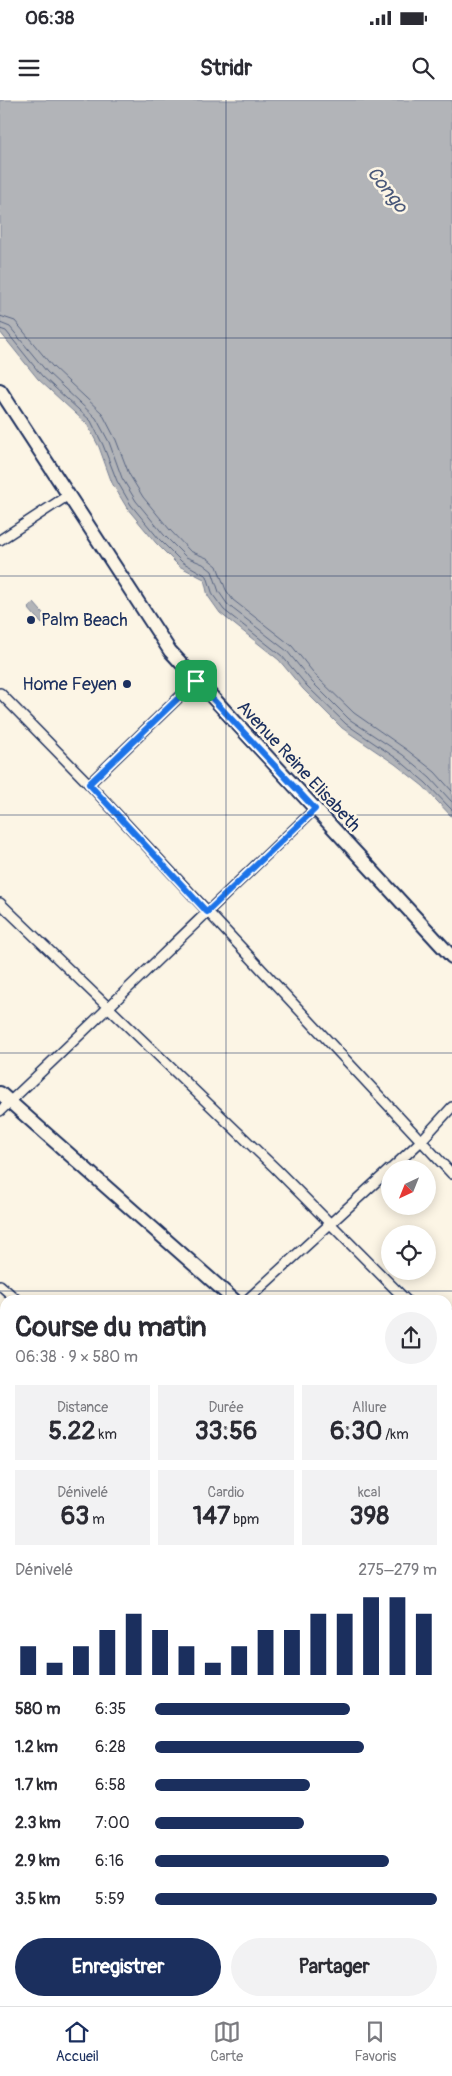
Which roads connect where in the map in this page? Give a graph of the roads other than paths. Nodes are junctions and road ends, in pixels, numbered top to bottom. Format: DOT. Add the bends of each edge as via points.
graph roads {
  1 [pos="0,390"];
  2 [pos="67,496"];
  3 [pos="0,540"];
  4 [pos="196,681"];
  5 [pos="2,699"];
  6 [pos="89,784"];
  7 [pos="315,809"];
  8 [pos="0,904"];
  9 [pos="207,912"];
  10 [pos="452,957"];
  11 [pos="109,1009"];
  12 [pos="5,1098"];
  13 [pos="452,1107"];
  14 [pos="0,1111"];
  15 [pos="421,1141"];
  16 [pos="400,1160"];
  17 [pos="452,1174"];
  18 [pos="381,1177"];
  19 [pos="331,1223"];
  20 [pos="0,1285"];
  21 [pos="11,1295"];
  22 [pos="228,1295"];
  23 [pos="252,1295"];
  24 [pos="401,1295"];
  1 -- 2 [label="street, Avenue Reine Elisabeth"];
  2 -- 3 [label="street"];
  2 -- 4 [label="street, Avenue Reine Elisabeth" via="162,640"];
  4 -- 6 [label="street"];
  4 -- 7 [label="street, Avenue Reine Elisabeth"];
  5 -- 6 [label="street"];
  6 -- 9 [label="street"];
  7 -- 9 [label="street"];
  7 -- 10 [label="street, Avenue Reine Elisabeth"];
  8 -- 11 [label="street"];
  9 -- 11 [label="street"];
  9 -- 15 [label="street"];
  11 -- 12 [label="street"];
  11 -- 19 [label="street"];
  12 -- 14 [label="street"];
  12 -- 22 [label="street"];
  13 -- 15 [label="street"];
  15 -- 16 [label="street"];
  15 -- 17 [label="street"];
  18 -- 19 [label="street"];
  19 -- 23 [label="street"];
  19 -- 24 [label="street"];
  20 -- 21 [label="street"];
}
